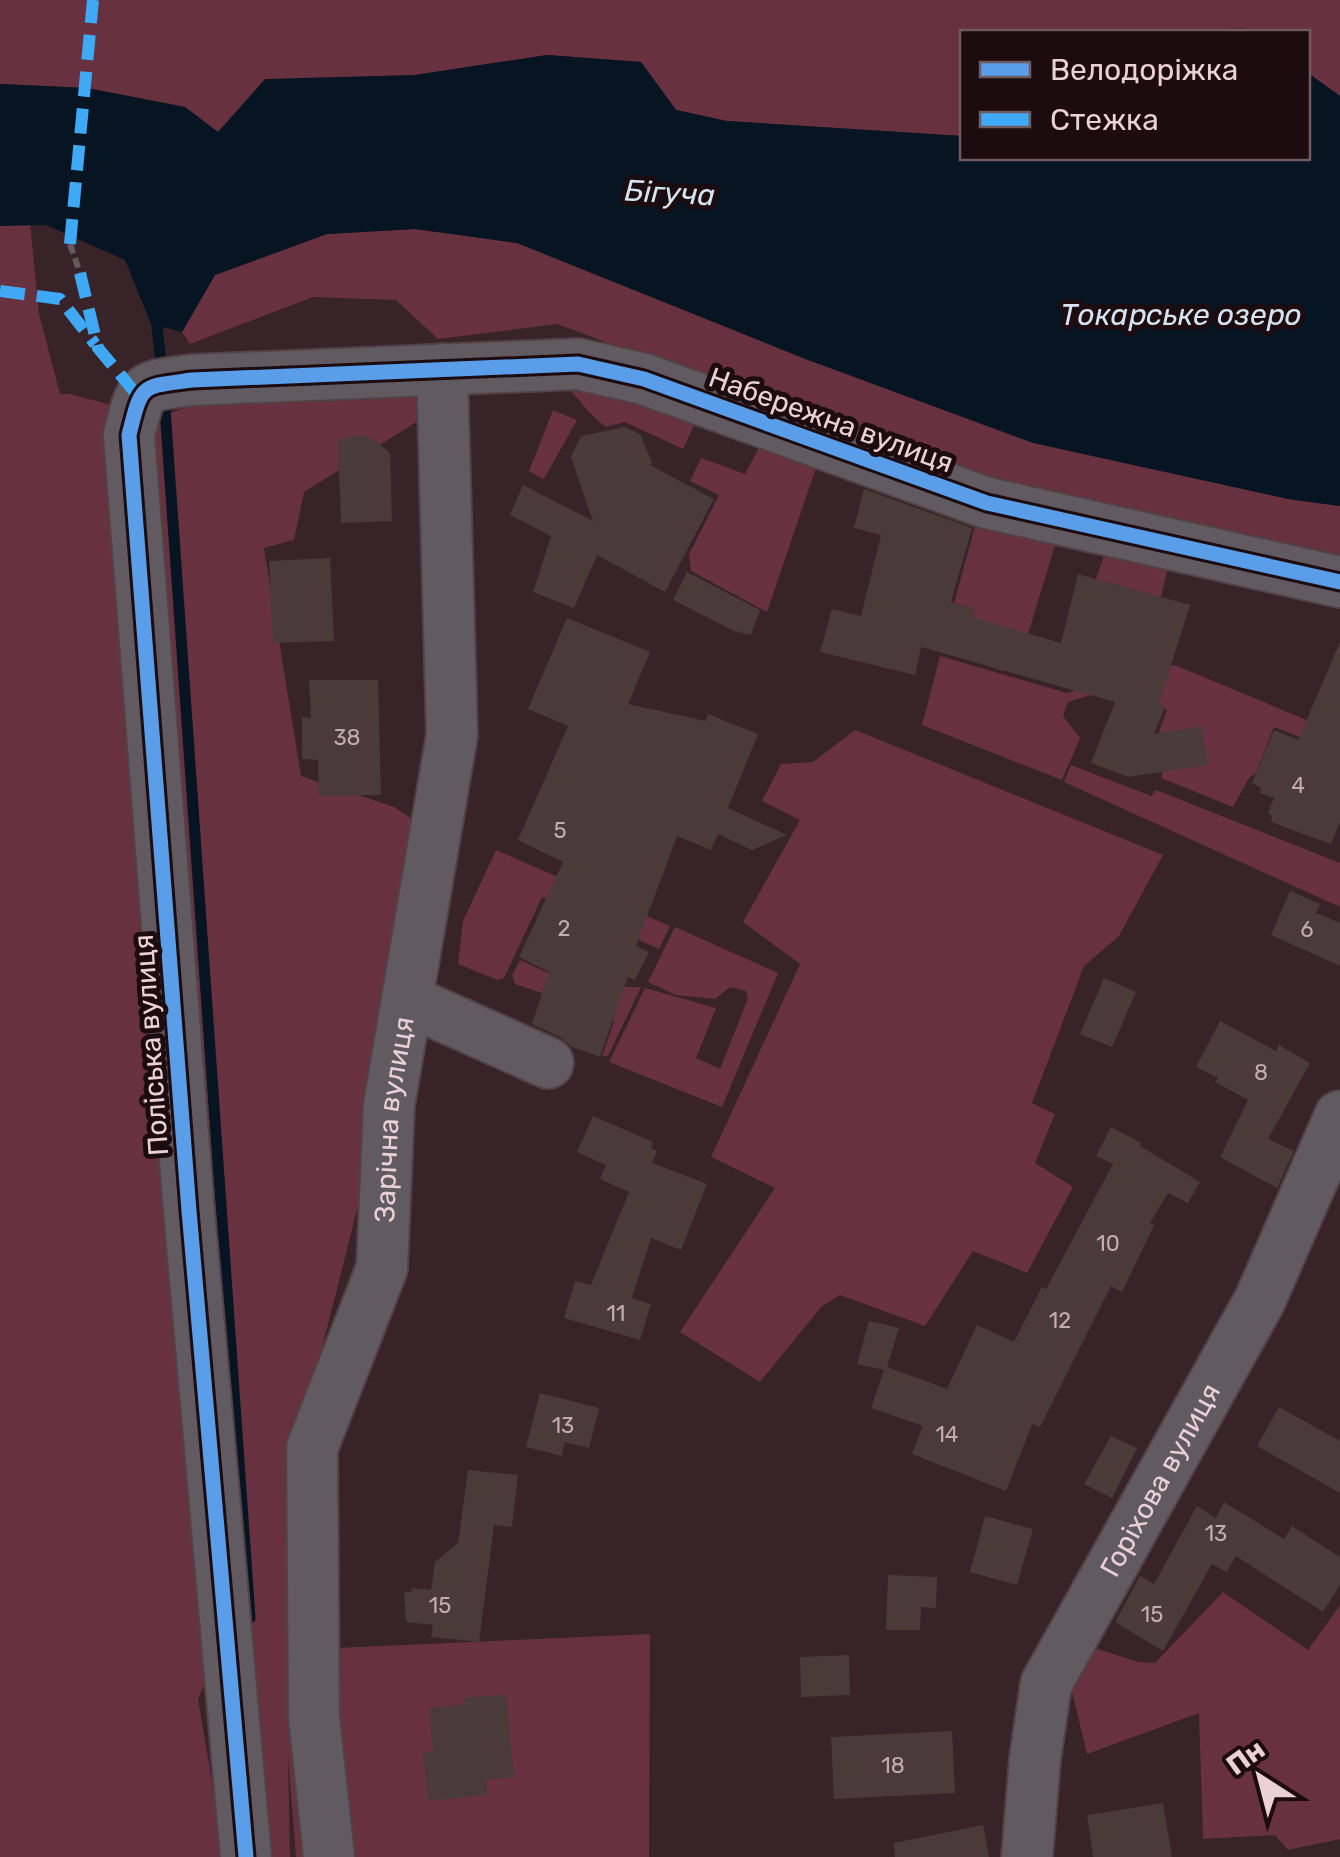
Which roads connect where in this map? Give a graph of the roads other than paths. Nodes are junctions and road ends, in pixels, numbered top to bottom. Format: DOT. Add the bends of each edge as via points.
graph roads {
  1 [pos="442,369"];
  2 [pos="300,376"];
  3 [pos="1340,582"];
  4 [pos="407,1000"];
  5 [pos="548,1063"];
  6 [pos="1340,1116"];
  7 [pos="246,1857"];
  8 [pos="329,1857"];
  9 [pos="1027,1857"];
  1 -- 2 [label="street, Набережна вулиця"];
  1 -- 3 [label="street, Набережна вулиця" via="578,364 644,379 987,503"];
  1 -- 4 [label="street, Зарічна вулиця" via="452,734"];
  2 -- 7 [label="street, Поліська вулиця" via="170,383 138,396 129,435"];
  4 -- 5 [label="street"];
  4 -- 8 [label="street, Зарічна вулиця" via="389,1104 382,1268 312,1448 314,1717"];
  6 -- 9 [label="street, Горіхова вулиця" via="1260,1300 1046,1684"];
}
